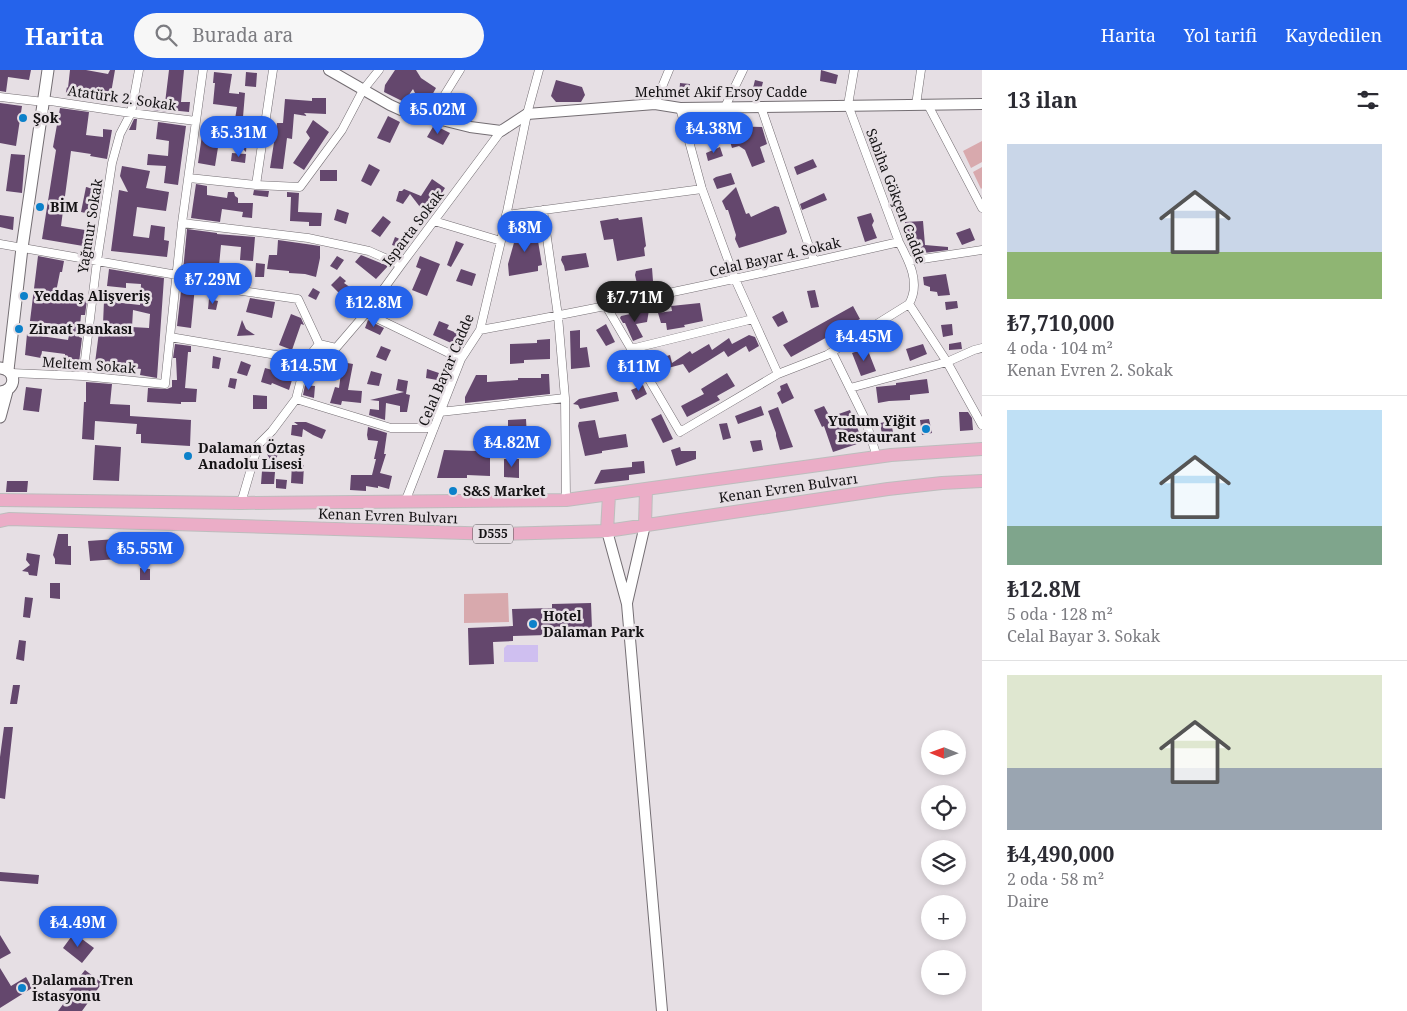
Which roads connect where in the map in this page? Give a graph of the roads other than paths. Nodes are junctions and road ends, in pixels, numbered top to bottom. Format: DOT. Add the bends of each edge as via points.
graph roads {
  1 [pos="48,70"];
  2 [pos="139,70"];
  3 [pos="203,70"];
  4 [pos="273,70"];
  5 [pos="329,70"];
  6 [pos="378,70"];
  7 [pos="460,70"];
  8 [pos="539,70"];
  9 [pos="669,70"];
  10 [pos="743,70"];
  11 [pos="854,70"];
  12 [pos="921,70"];
  13 [pos="364,90"];
  14 [pos="0,97"];
  15 [pos="44,101"];
  16 [pos="982,103"];
  17 [pos="655,104"];
  18 [pos="848,105"];
  19 [pos="916,105"];
  20 [pos="928,105"];
  21 [pos="761,106"];
  22 [pos="725,107"];
  23 [pos="680,108"];
  24 [pos="131,113"];
  25 [pos="527,114"];
  26 [pos="431,118"];
  27 [pos="196,121"];
  28 [pos="501,131"];
  29 [pos="189,178"];
  30 [pos="256,185"];
  31 [pos="702,189"];
  32 [pos="982,208"];
  33 [pos="543,210"];
  34 [pos="506,215"];
  35 [pos="434,221"];
  36 [pos="182,224"];
  37 [pos="500,241"];
  38 [pos="898,242"];
  39 [pos="0,244"];
  40 [pos="22,248"];
  41 [pos="982,250"];
  42 [pos="97,261"];
  43 [pos="814,261"];
  44 [pos="909,261"];
  45 [pos="401,265"];
  46 [pos="177,275"];
  47 [pos="735,279"];
  48 [pos="909,304"];
  49 [pos="606,306"];
  50 [pos="366,313"];
  51 [pos="558,316"];
  52 [pos="753,319"];
  53 [pos="480,330"];
  54 [pos="170,337"];
  55 [pos="319,344"];
  56 [pos="982,348"];
  57 [pos="631,349"];
  58 [pos="832,352"];
  59 [pos="461,359"];
  60 [pos="306,360"];
  61 [pos="947,362"];
  62 [pos="6,370"];
  63 [pos="778,374"];
  64 [pos="83,376"];
  65 [pos="850,388"];
  66 [pos="3,391"];
  67 [pos="296,398"];
  68 [pos="565,398"];
  69 [pos="440,412"];
  70 [pos="0,417"];
  71 [pos="982,425"];
  72 [pos="434,428"];
  73 [pos="982,449"];
  74 [pos="877,457"];
  75 [pos="982,481"];
  76 [pos="646,490"];
  77 [pos="609,495"];
  78 [pos="0,500"];
  79 [pos="566,500"];
  80 [pos="240,502"];
  81 [pos="405,502"];
  82 [pos="0,521"];
  83 [pos="645,525"];
  84 [pos="607,531"];
  85 [pos="627,604"];
  86 [pos="662,1011"];
  1 -- 15 [label="main road"];
  2 -- 24 [label="street, Yağmur Sokak"];
  3 -- 27 [label="street"];
  4 -- 30 [label="street"];
  5 -- 13 [label="street"];
  6 -- 13 [label="street"];
  7 -- 26 [label="street"];
  8 -- 25 [label="street, Celal Bayar Cadde"];
  9 -- 17 [label="street"];
  10 -- 22 [label="street"];
  11 -- 18 [label="street"];
  12 -- 19 [label="street"];
  13 -- 26 [label="street" via="390,105"];
  13 -- 30 [label="street" via="342,130 300,187"];
  14 -- 15 [label="street, Atatürk 2. Sokak"];
  15 -- 24 [label="street, Atatürk 2. Sokak"];
  15 -- 40 [label="main road"];
  16 -- 20 [label="street, Mehmet Akif Ersoy Cadde"];
  17 -- 23 [label="street, Mehmet Akif Ersoy Cadde"];
  17 -- 25 [label="street, Mehmet Akif Ersoy Cadde"];
  18 -- 19 [label="street, Mehmet Akif Ersoy Cadde"];
  18 -- 21 [label="street, Mehmet Akif Ersoy Cadde"];
  18 -- 38 [label="street, Sabiha Gökçen Cadde"];
  19 -- 20 [label="street, Mehmet Akif Ersoy Cadde"];
  20 -- 32 [label="street"];
  21 -- 22 [label="street, Mehmet Akif Ersoy Cadde"];
  21 -- 43 [label="street"];
  22 -- 23 [label="street, Mehmet Akif Ersoy Cadde"];
  23 -- 31 [label="street"];
  24 -- 27 [label="street, Atatürk 2. Sokak"];
  24 -- 42 [label="street, Yağmur Sokak" via="120,134 112,163"];
  25 -- 28 [label="street, Mehmet Akif Ersoy Cadde"];
  25 -- 34 [label="street, Celal Bayar Cadde"];
  26 -- 28 [label="street"];
  27 -- 29 [label="street"];
  28 -- 35 [label="street, Isparta Sokak"];
  29 -- 30 [label="street"];
  29 -- 36 [label="street"];
  31 -- 33 [label="street"];
  31 -- 47 [label="street"];
  33 -- 34 [label="street"];
  33 -- 51 [label="street"];
  34 -- 37 [label="street, Celal Bayar Cadde"];
  35 -- 37 [label="street"];
  35 -- 45 [label="street, Isparta Sokak"];
  36 -- 45 [label="street" via="308,238 369,251"];
  36 -- 46 [label="street"];
  37 -- 53 [label="street, Celal Bayar Cadde"];
  38 -- 43 [label="street, Celal Bayar 4. Sokak"];
  38 -- 44 [label="street, Sabiha Gökçen Cadde"];
  39 -- 40 [label="street"];
  40 -- 42 [label="street"];
  40 -- 62 [label="main road"];
  41 -- 44 [label="street"];
  42 -- 46 [label="street"];
  42 -- 64 [label="street, Yağmur Sokak"];
  43 -- 47 [label="street, Celal Bayar 4. Sokak"];
  44 -- 48 [label="street, Sabiha Gökçen Cadde" via="914,296"];
  45 -- 50 [label="street, Isparta Sokak"];
  46 -- 54 [label="street"];
  46 -- 55 [label="street" via="228,289 298,299"];
  47 -- 49 [label="street, Celal Bayar 4. Sokak"];
  47 -- 52 [label="street"];
  48 -- 58 [label="street"];
  48 -- 61 [label="street"];
  49 -- 51 [label="street, Celal Bayar 4. Sokak"];
  49 -- 57 [label="street"];
  50 -- 55 [label="street, Isparta Sokak" via="336,348"];
  50 -- 59 [label="street"];
  51 -- 53 [label="street, Celal Bayar 4. Sokak"];
  51 -- 68 [label="street"];
  52 -- 57 [label="street"];
  52 -- 63 [label="street"];
  53 -- 59 [label="street, Celal Bayar Cadde"];
  54 -- 60 [label="street"];
  54 -- 64 [label="street, Meltem Sokak" via="165,384"];
  55 -- 60 [label="street"];
  56 -- 61 [label="street"];
  57 -- 63 [label="street" via="680,432"];
  58 -- 63 [label="street"];
  58 -- 65 [label="street"];
  59 -- 69 [label="street, Celal Bayar Cadde"];
  60 -- 67 [label="street"];
  61 -- 65 [label="street"];
  61 -- 71 [label="street"];
  62 -- 64 [label="street, Meltem Sokak"];
  62 -- 66 [label="main road" via="13,380 10,388"];
  65 -- 74 [label="street" via="865,419"];
  66 -- 70 [label="main road"];
  67 -- 72 [label="street" via="391,428"];
  67 -- 80 [label="street" via="258,445"];
  68 -- 69 [label="street"];
  68 -- 79 [label="street"];
  69 -- 72 [label="street, Celal Bayar Cadde"];
  72 -- 81 [label="street, Celal Bayar Cadde"];
  73 -- 74 [label="main road, Kenan Evren Bulvarı"];
  74 -- 76 [label="main road, Kenan Evren Bulvarı"];
  75 -- 83 [label="main road, Kenan Evren Bulvarı / D555" via="888,489"];
  76 -- 77 [label="main road, Kenan Evren Bulvarı"];
  76 -- 83 [label="main road"];
  77 -- 79 [label="main road, Kenan Evren Bulvarı"];
  77 -- 84 [label="main road"];
  78 -- 80 [label="main road, Kenan Evren Bulvarı"];
  79 -- 81 [label="main road, Kenan Evren Bulvarı"];
  80 -- 81 [label="main road, Kenan Evren Bulvarı"];
  82 -- 84 [label="main road, Kenan Evren Bulvarı / D555" via="497,534"];
  83 -- 84 [label="main road, Kenan Evren Bulvarı / D555"];
  83 -- 85 [label="street"];
  84 -- 85 [label="street"];
  85 -- 86 [label="street"];
}
